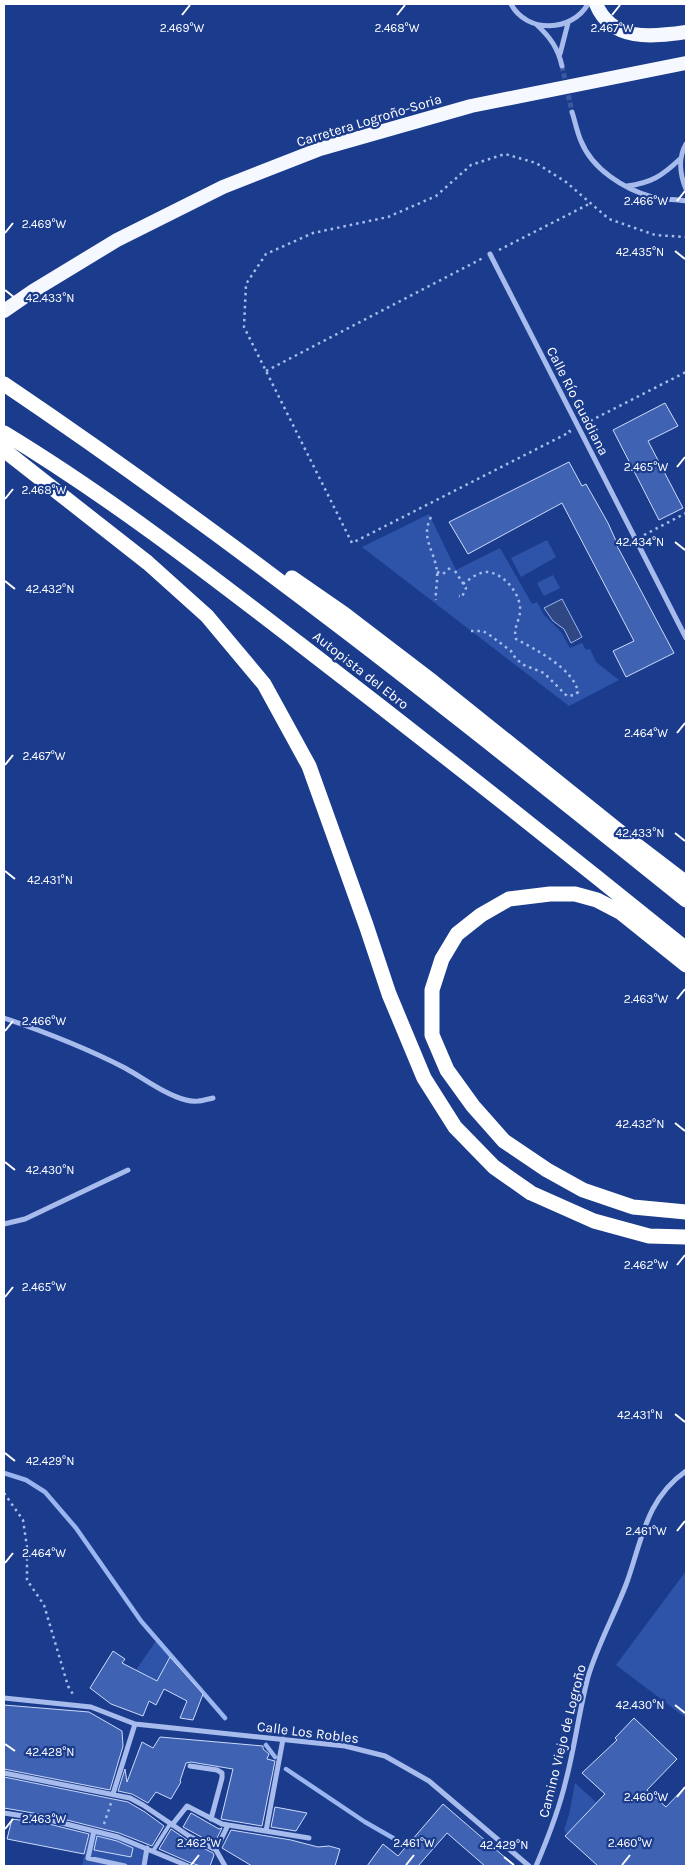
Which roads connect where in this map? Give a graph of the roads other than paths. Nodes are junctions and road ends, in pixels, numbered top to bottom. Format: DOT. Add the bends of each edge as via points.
graph roads {
  1 [pos="511,4"];
  2 [pos="588,4"];
  3 [pos="596,4"];
  4 [pos="568,23"];
  5 [pos="536,25"];
  6 [pos="686,32"];
  7 [pos="560,54"];
  8 [pos="686,63"];
  9 [pos="562,66"];
  10 [pos="572,112"];
  11 [pos="686,144"];
  12 [pos="680,159"];
  13 [pos="626,186"];
  14 [pos="686,189"];
  15 [pos="686,201"];
  16 [pos="490,254"];
  17 [pos="4,312"];
  18 [pos="4,384"];
  19 [pos="4,433"];
  20 [pos="4,450"];
  21 [pos="221,536"];
  22 [pos="686,638"];
  23 [pos="686,883"];
  24 [pos="686,900"];
  25 [pos="686,949"];
  26 [pos="686,965"];
  27 [pos="4,1018"];
  28 [pos="213,1098"];
  29 [pos="128,1170"];
  30 [pos="686,1212"];
  31 [pos="4,1224"];
  32 [pos="686,1237"];
  33 [pos="686,1471"];
  34 [pos="4,1698"];
  35 [pos="134,1724"];
  36 [pos="283,1740"];
  37 [pos="190,1766"];
  38 [pos="4,1773"];
  39 [pos="113,1794"];
  40 [pos="4,1813"];
  41 [pos="211,1819"];
  42 [pos="171,1824"];
  43 [pos="228,1825"];
  44 [pos="92,1830"];
  45 [pos="266,1831"];
  46 [pos="310,1838"];
  47 [pos="147,1848"];
  48 [pos="216,1850"];
  49 [pos="153,1851"];
  50 [pos="125,1866"];
  51 [pos="144,1866"];
  52 [pos="188,1866"];
  53 [pos="225,1866"];
  54 [pos="529,1866"];
  55 [pos="536,1866"];
  1 -- 5 [label="street" via="523,18"];
  2 -- 4 [label="street" via="578,17"];
  3 -- 6 [label="highway" via="609,23 624,32 659,36"];
  4 -- 5 [label="street" via="552,27"];
  4 -- 7 [label="street"];
  5 -- 7 [label="street"];
  7 -- 9 [label="street"];
  8 -- 17 [label="highway, Carretera Logroño-Soria" via="471,106 320,149 223,187 116,240"];
  10 -- 13 [label="street" via="581,143 592,160 606,174"];
  11 -- 12 [label="street"];
  12 -- 13 [label="street" via="657,179"];
  12 -- 14 [label="street"];
  13 -- 15 [label="street" via="653,198"];
  16 -- 22 [label="street, Calle Río Guadiana"];
  18 -- 21 [label="highway, Autopista del Ebro"];
  19 -- 25 [label="highway, Autopista del Ebro" via="55,464 203,570 448,758"];
  20 -- 32 [label="highway" via="148,563 207,616 264,684 309,766 389,994 424,1078 456,1127 494,1167 531,1193 594,1221 649,1236"];
  21 -- 23 [label="highway" via="310,589 344,614"];
  21 -- 24 [label="highway, Autopista del Ebro" via="430,695"];
  26 -- 30 [label="highway" via="620,912 596,900 575,894 510,899 481,915 458,934 442,959 432,990 432,1035 447,1070 504,1141 583,1190 633,1207"];
  27 -- 28 [label="street" via="66,1040 172,1095 189,1101"];
  29 -- 31 [label="street" via="25,1219"];
  33 -- 55 [label="street, Camino Viejo de Logroño" via="666,1489 647,1521 628,1580 591,1667 558,1811"];
  34 -- 35 [label="street, Calle Los Robles" via="91,1707"];
  35 -- 36 [label="street, Calle Los Robles"];
  35 -- 39 [label="street"];
  36 -- 45 [label="street"];
  36 -- 54 [label="street, Calle Los Robles" via="345,1746 385,1756 429,1781"];
  37 -- 41 [label="street" via="222,1773"];
  38 -- 39 [label="street"];
  39 -- 42 [label="street" via="130,1798"];
  40 -- 44 [label="street"];
  41 -- 42 [label="street" via="187,1806"];
  41 -- 43 [label="street"];
  42 -- 48 [label="street"];
  42 -- 49 [label="lane"];
  43 -- 45 [label="street"];
  43 -- 48 [label="street"];
  44 -- 47 [label="street"];
  44 -- 50 [label="street" via="88,1858"];
  45 -- 46 [label="street"];
  47 -- 49 [label="street"];
  47 -- 51 [label="street"];
  48 -- 53 [label="street"];
  49 -- 52 [label="street"];
}
